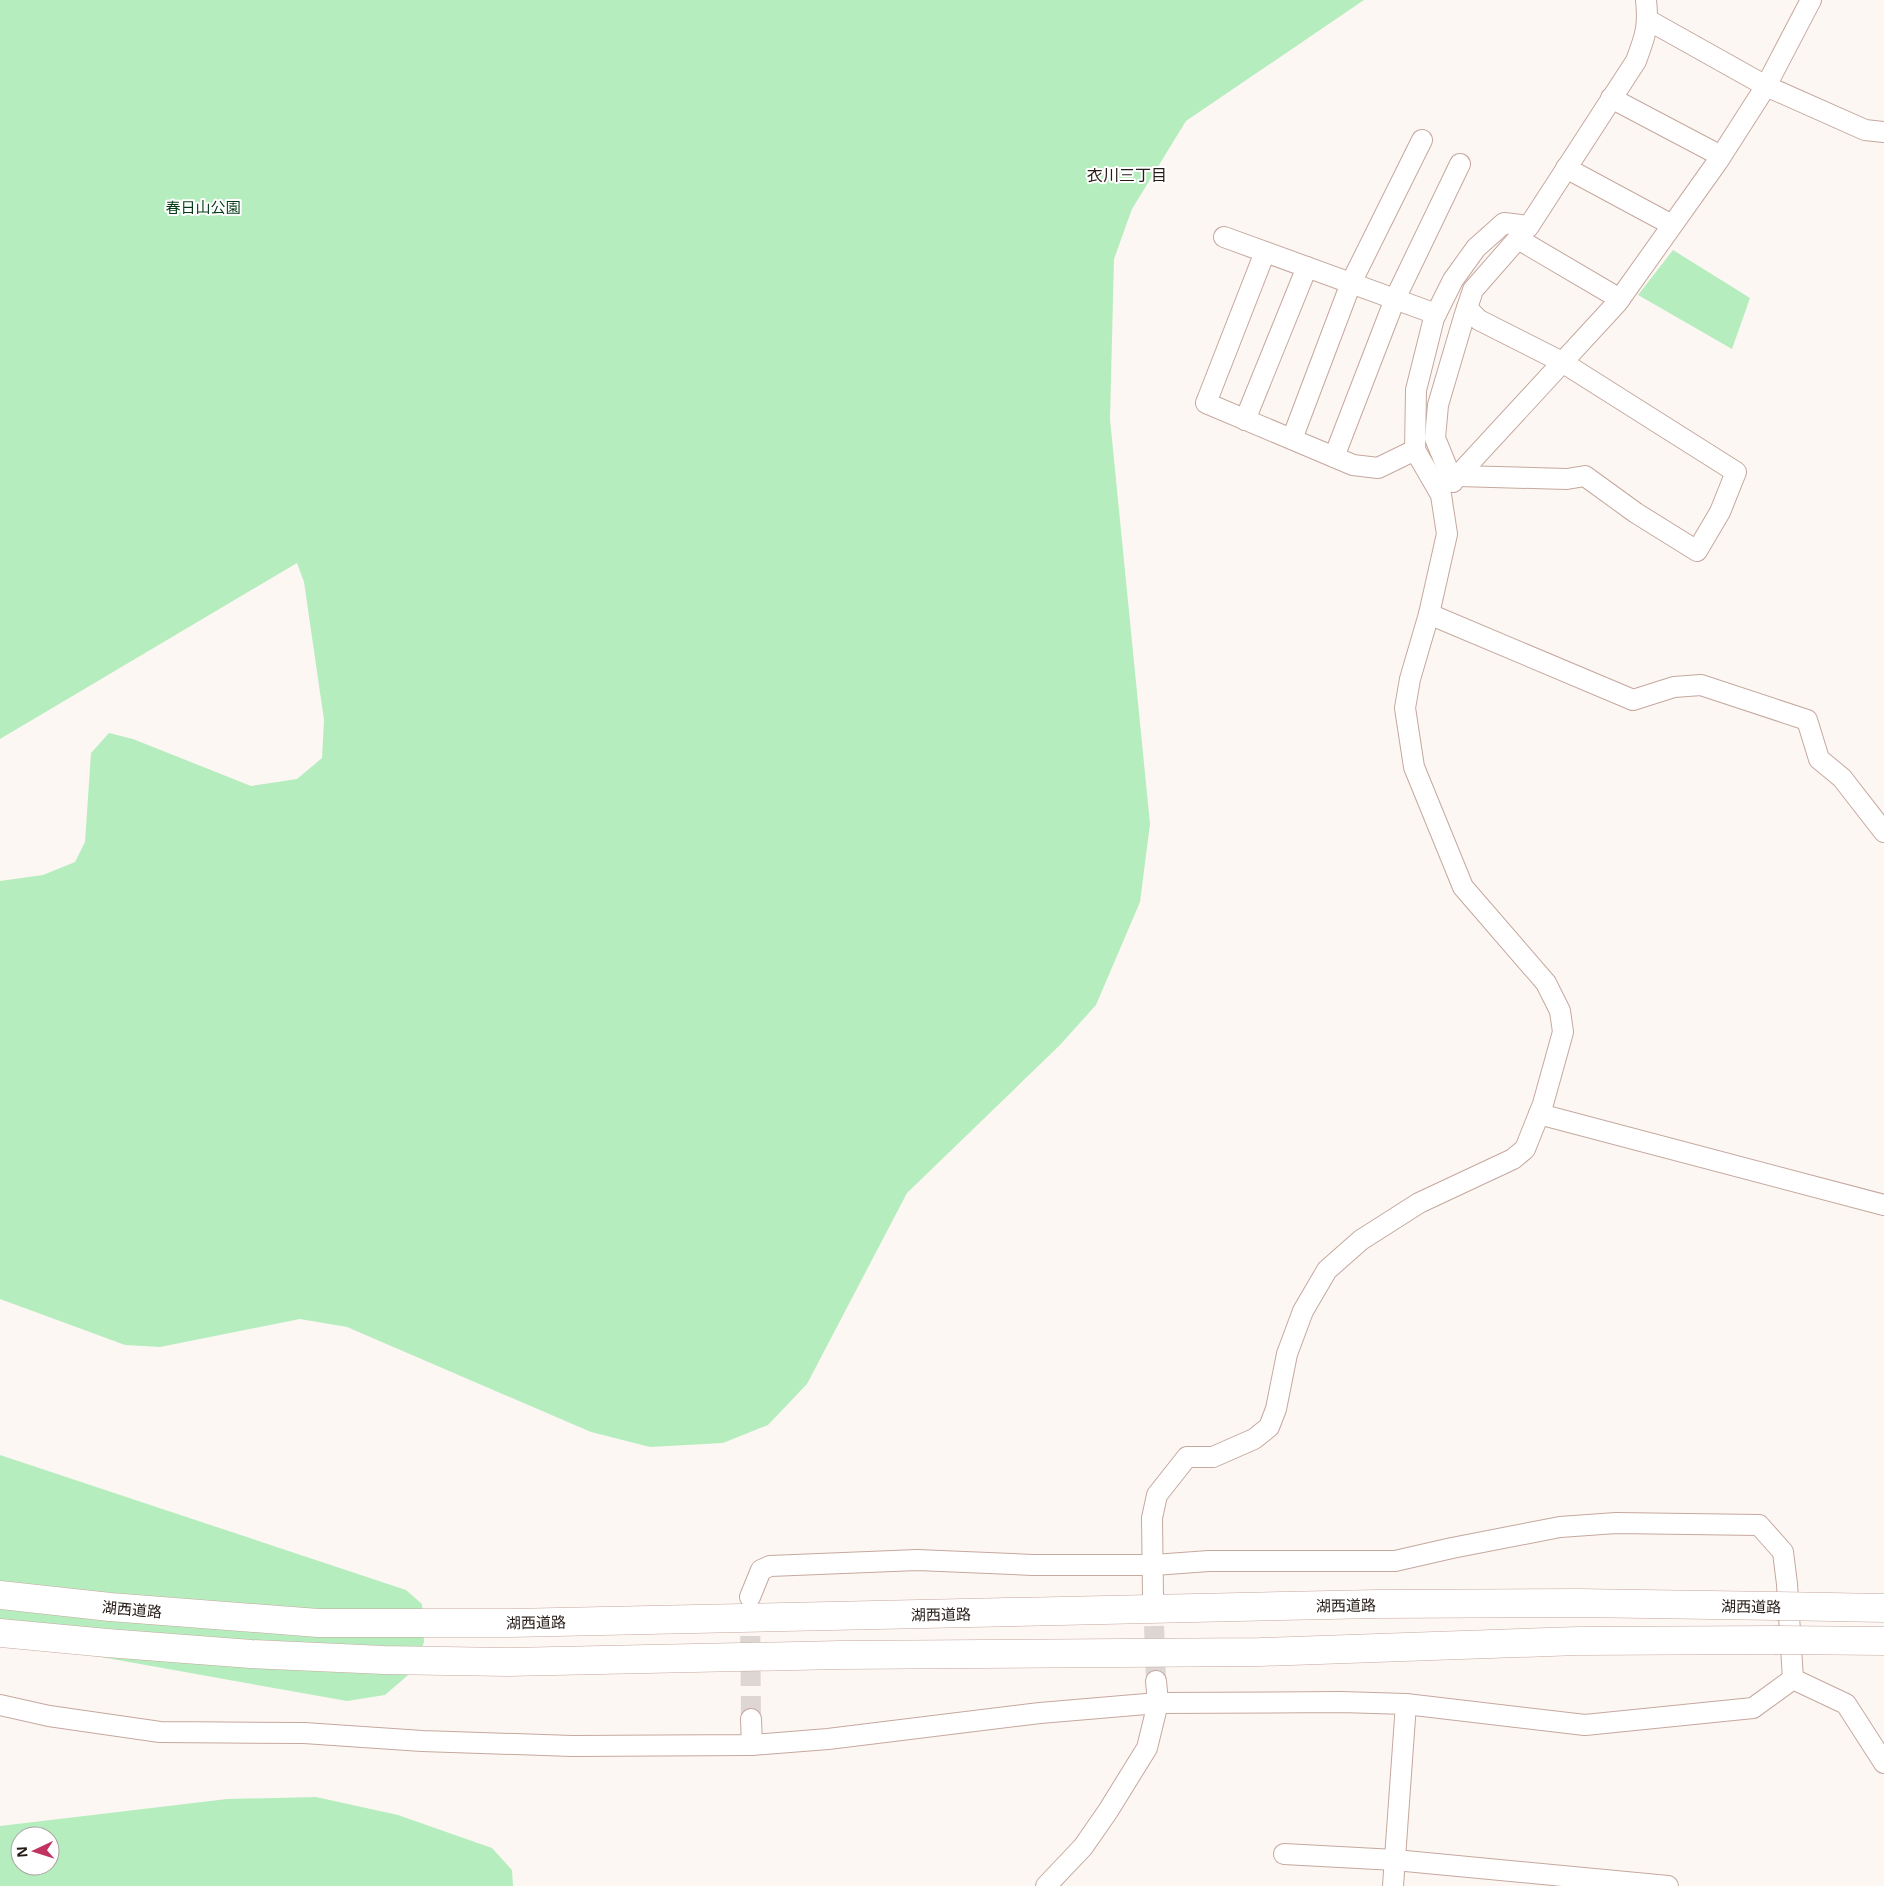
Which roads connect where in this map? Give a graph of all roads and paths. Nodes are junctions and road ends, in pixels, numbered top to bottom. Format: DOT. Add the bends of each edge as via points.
graph roads {
  1 [pos="1804,2"];
  2 [pos="1647,10"];
  3 [pos="1766,86"];
  4 [pos="1612,98"];
  5 [pos="1884,132"];
  6 [pos="1422,140"];
  7 [pos="1721,156"];
  8 [pos="1460,164"];
  9 [pos="1566,168"];
  10 [pos="1672,225"];
  11 [pos="1523,232"];
  12 [pos="1224,237"];
  13 [pos="1265,252"];
  14 [pos="1307,267"];
  15 [pos="1351,283"];
  16 [pos="1395,299"];
  17 [pos="1620,299"];
  18 [pos="1467,308"];
  19 [pos="1436,314"];
  20 [pos="1562,362"];
  21 [pos="1245,420"];
  22 [pos="1292,439"];
  23 [pos="1415,450"];
  24 [pos="1334,456"];
  25 [pos="1450,484"];
  26 [pos="1429,614"];
  27 [pos="1884,832"];
  28 [pos="1539,1114"];
  29 [pos="1884,1205"];
  30 [pos="1154,1565"];
  31 [pos="0,1595"];
  32 [pos="1153,1596"];
  33 [pos="750,1598"];
  34 [pos="1884,1608"];
  35 [pos="0,1632"];
  36 [pos="1884,1641"];
  37 [pos="1793,1679"];
  38 [pos="1156,1680"];
  39 [pos="1158,1703"];
  40 [pos="1406,1704"];
  41 [pos="0,1705"];
  42 [pos="750,1718"];
  43 [pos="752,1744"];
  44 [pos="1884,1763"];
  45 [pos="1284,1854"];
  46 [pos="1395,1860"];
  47 [pos="1046,1886"];
  48 [pos="1394,1886"];
  49 [pos="1668,1886"];
  1 -- 3 [label="street"];
  2 -- 3 [label="street"];
  2 -- 4 [label="street" via="1646,34 1636,61"];
  3 -- 5 [label="street" via="1865,130"];
  3 -- 7 [label="street"];
  4 -- 7 [label="street"];
  4 -- 9 [label="street"];
  6 -- 15 [label="street"];
  7 -- 10 [label="street"];
  8 -- 16 [label="street"];
  9 -- 10 [label="street"];
  9 -- 11 [label="street"];
  10 -- 17 [label="street"];
  11 -- 17 [label="street"];
  11 -- 18 [label="street" via="1473,290"];
  11 -- 19 [label="street" via="1504,223 1476,248 1452,280"];
  12 -- 13 [label="street"];
  13 -- 14 [label="street"];
  13 -- 21 [label="street" via="1206,403"];
  14 -- 15 [label="street"];
  14 -- 21 [label="street"];
  15 -- 16 [label="street"];
  15 -- 22 [label="street"];
  16 -- 19 [label="street"];
  16 -- 24 [label="street"];
  17 -- 20 [label="street"];
  18 -- 20 [label="street" via="1479,320"];
  18 -- 25 [label="street" via="1438,405 1435,438"];
  19 -- 23 [label="street" via="1416,390"];
  20 -- 25 [label="street"];
  20 -- 25 [label="street" via="1736,472 1720,512 1697,551 1585,476"];
  21 -- 22 [label="street"];
  22 -- 24 [label="street"];
  23 -- 24 [label="street" via="1378,468 1353,465"];
  23 -- 25 [label="street"];
  25 -- 26 [label="street" via="1447,534"];
  26 -- 27 [label="street" via="1633,700 1674,687 1701,685 1807,720 1819,759 1842,778"];
  26 -- 28 [label="street" via="1405,708 1414,767 1463,887 1546,983 1560,1011 1563,1032"];
  28 -- 29 [label="street"];
  28 -- 30 [label="street" via="1525,1149 1514,1159 1419,1203 1361,1240 1327,1270 1303,1311 1269,1427 1254,1438 1213,1457 1187,1458 1158,1495 1152,1518"];
  30 -- 32 [label="street"];
  30 -- 33 [label="street" via="1033,1565 917,1560 770,1566 761,1570"];
  30 -- 37 [label="street" via="1209,1561 1395,1561 1560,1527 1616,1523 1759,1525 1783,1552"];
  31 -- 34 [label="highway, 湖西道路, bridge" via="298,1622 385,1624 1386,1604 1578,1603"];
  35 -- 36 [label="highway, bridge" via="107,1644 251,1654 507,1662 840,1655 1260,1652 1578,1641"];
  37 -- 40 [label="street" via="1753,1708 1585,1725"];
  37 -- 44 [label="street" via="1846,1704"];
  38 -- 39 [label="street"];
  39 -- 40 [label="street"];
  39 -- 43 [label="street" via="828,1739"];
  39 -- 47 [label="street" via="1147,1748 1130,1776 1083,1847"];
  40 -- 46 [label="street"];
  41 -- 43 [label="street" via="49,1716 160,1732 304,1734 422,1742 572,1746"];
  42 -- 43 [label="street"];
  45 -- 46 [label="street"];
  46 -- 48 [label="street"];
  46 -- 49 [label="street"];
}
